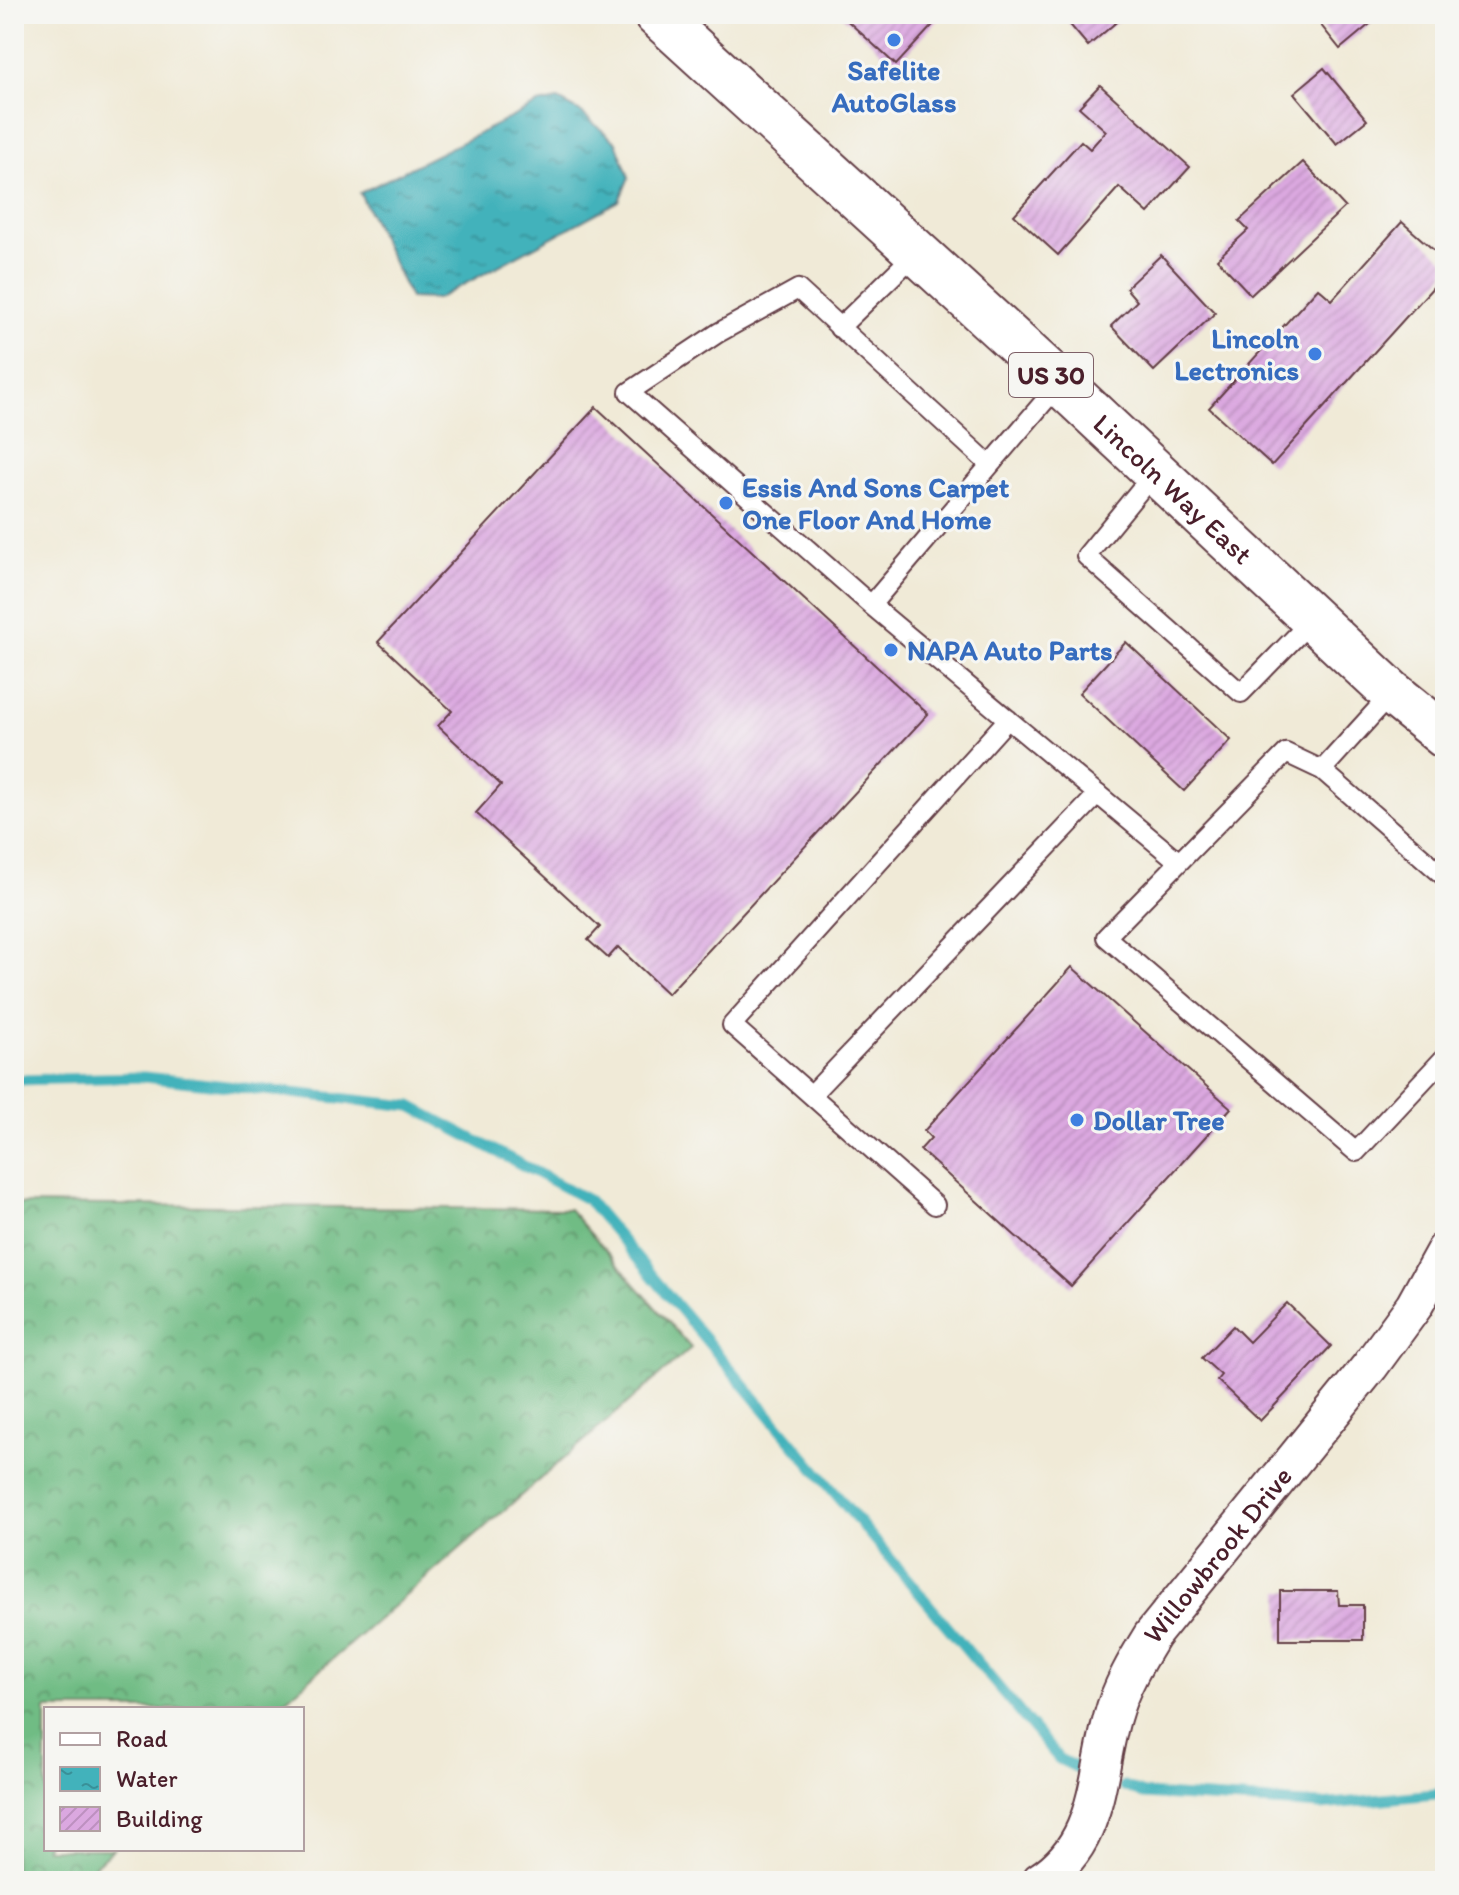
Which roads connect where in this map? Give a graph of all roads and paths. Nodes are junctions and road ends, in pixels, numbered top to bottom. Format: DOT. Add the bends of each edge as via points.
graph roads {
  1 [pos="656,14"];
  2 [pos="917,252"];
  3 [pos="839,328"];
  4 [pos="1060,383"];
  5 [pos="990,465"];
  6 [pos="1154,473"];
  7 [pos="871,605"];
  8 [pos="1313,619"];
  9 [pos="1392,693"];
  10 [pos="1008,719"];
  11 [pos="1445,736"];
  12 [pos="1322,770"];
  13 [pos="1098,794"];
  14 [pos="1179,862"];
  15 [pos="1445,877"];
  16 [pos="1445,1057"];
  17 [pos="811,1095"];
  18 [pos="935,1205"];
  19 [pos="1445,1250"];
  20 [pos="1040,1881"];
  1 -- 2 [label="highway, Lincoln Way East / US 30"];
  2 -- 3 [label="lane"];
  2 -- 4 [label="highway, Lincoln Way East / US 30"];
  3 -- 5 [label="lane"];
  3 -- 7 [label="lane" via="798,289 718,333 629,392"];
  4 -- 5 [label="lane"];
  4 -- 6 [label="highway, Lincoln Way East / US 30"];
  5 -- 7 [label="lane"];
  6 -- 8 [label="highway, Lincoln Way East / US 30"];
  6 -- 8 [label="lane" via="1086,556 1241,693"];
  7 -- 10 [label="lane"];
  8 -- 9 [label="highway, Lincoln Way East / US 30"];
  9 -- 11 [label="highway, Lincoln Way East / US 30"];
  9 -- 12 [label="lane"];
  10 -- 13 [label="lane"];
  10 -- 17 [label="lane" via="732,1025"];
  12 -- 14 [label="lane" via="1286,753"];
  12 -- 15 [label="lane"];
  13 -- 14 [label="lane"];
  13 -- 17 [label="lane"];
  14 -- 16 [label="lane" via="1106,937 1356,1152"];
  17 -- 18 [label="lane"];
  19 -- 20 [label="street, Willowbrook Drive" via="1414,1306 1370,1366 1152,1635 1112,1716 1092,1816 1076,1847"];
}
